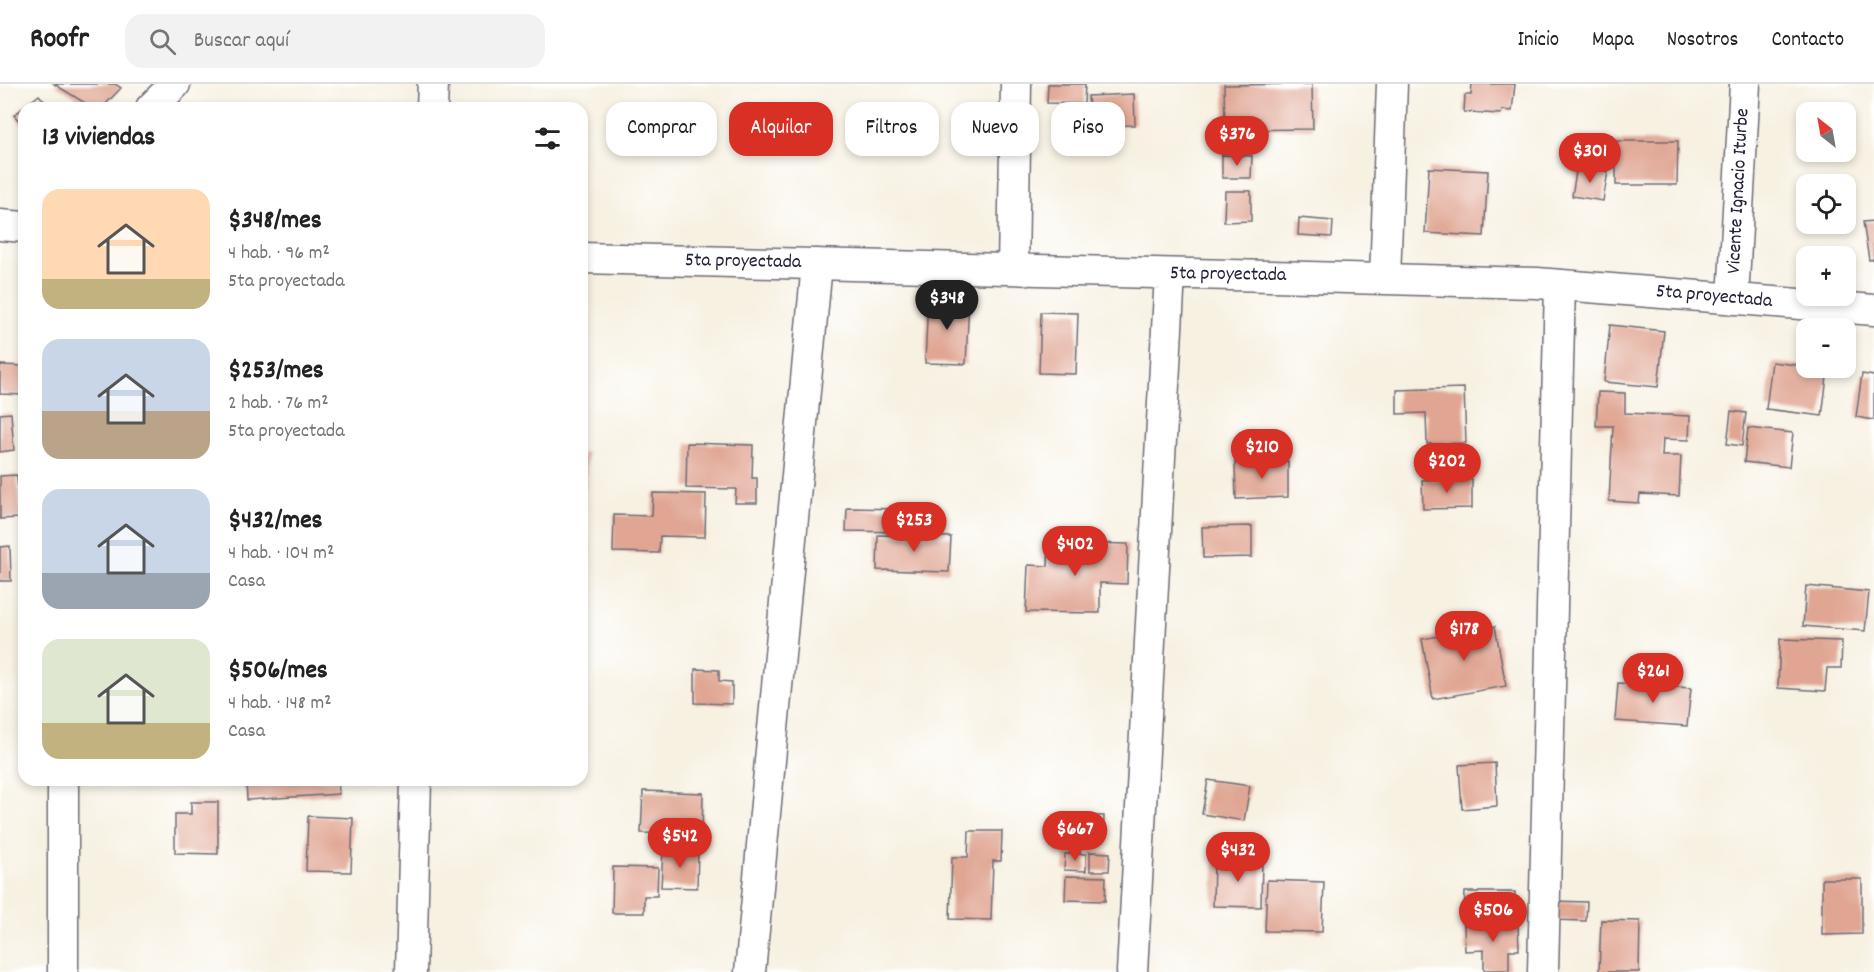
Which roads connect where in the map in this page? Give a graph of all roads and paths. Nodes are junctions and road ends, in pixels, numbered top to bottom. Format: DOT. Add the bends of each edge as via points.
graph roads {
  1 [pos="175,84"];
  2 [pos="433,84"];
  3 [pos="1016,84"];
  4 [pos="1392,84"];
  5 [pos="1745,84"];
  6 [pos="157,102"];
  7 [pos="432,102"];
  8 [pos="0,225"];
  9 [pos="18,226"];
  10 [pos="588,258"];
  11 [pos="817,264"];
  12 [pos="1013,269"];
  13 [pos="1170,274"];
  14 [pos="1385,279"];
  15 [pos="1560,285"];
  16 [pos="1733,299"];
  17 [pos="1874,310"];
  18 [pos="63,786"];
  19 [pos="416,786"];
  20 [pos="63,972"];
  21 [pos="411,972"];
  22 [pos="750,972"];
  23 [pos="1132,972"];
  24 [pos="1543,972"];
  1 -- 6 [label="street"];
  2 -- 7 [label="street"];
  3 -- 12 [label="street"];
  4 -- 14 [label="street"];
  5 -- 16 [label="street, Vicente Ignacio Iturbe"];
  8 -- 9 [label="street"];
  10 -- 11 [label="street, 5ta proyectada"];
  11 -- 12 [label="street, 5ta proyectada"];
  11 -- 22 [label="street"];
  12 -- 13 [label="street, 5ta proyectada"];
  13 -- 14 [label="street, 5ta proyectada"];
  13 -- 23 [label="street"];
  14 -- 15 [label="street, 5ta proyectada"];
  15 -- 16 [label="street, 5ta proyectada"];
  15 -- 24 [label="street"];
  16 -- 17 [label="street, 5ta proyectada"];
  18 -- 20 [label="street"];
  19 -- 21 [label="street"];
}
